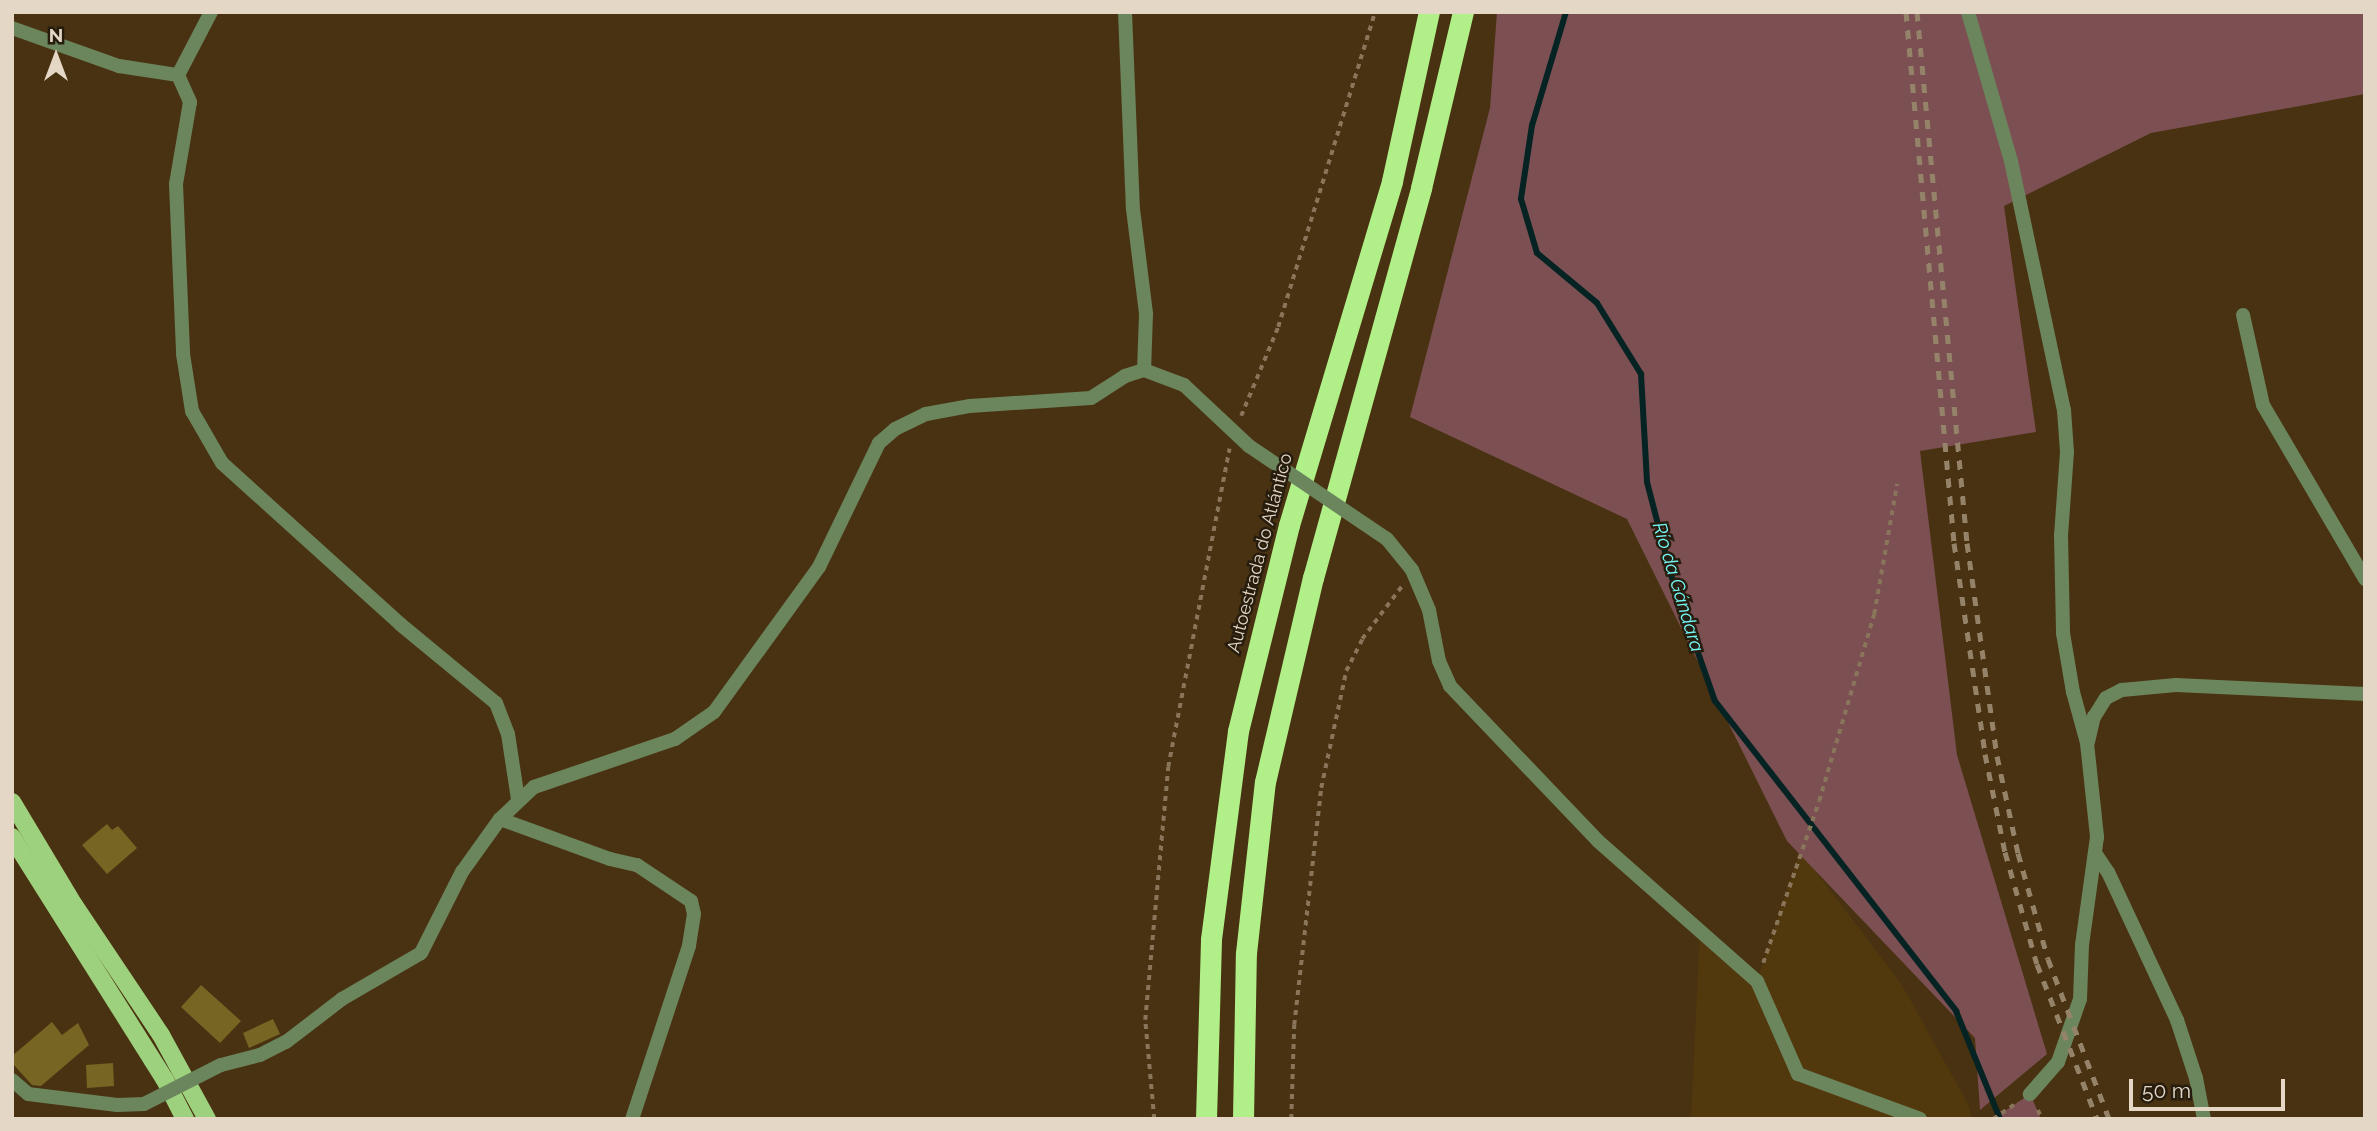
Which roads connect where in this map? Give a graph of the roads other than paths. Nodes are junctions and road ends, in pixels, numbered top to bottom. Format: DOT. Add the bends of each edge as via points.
graph roads {
  1 [pos="211,12"];
  2 [pos="1125,12"];
  3 [pos="1429,12"];
  4 [pos="1463,12"];
  5 [pos="1968,12"];
  6 [pos="12,28"];
  7 [pos="178,75"];
  8 [pos="2244,315"];
  9 [pos="1144,370"];
  10 [pos="2365,579"];
  11 [pos="2365,694"];
  12 [pos="2087,743"];
  13 [pos="518,799"];
  14 [pos="12,802"];
  15 [pos="500,819"];
  16 [pos="12,836"];
  17 [pos="2095,853"];
  18 [pos="12,1080"];
  19 [pos="2030,1094"];
  20 [pos="185,1119"];
  21 [pos="207,1119"];
  22 [pos="632,1119"];
  23 [pos="1206,1119"];
  24 [pos="1242,1119"];
  25 [pos="1920,1119"];
  26 [pos="2204,1119"];
  1 -- 7 [label="street"];
  2 -- 9 [label="street" via="1133,209 1146,314"];
  3 -- 23 [label="highway, Autoestrada do Atlántico" via="1392,181 1289,525 1238,731 1211,939"];
  4 -- 24 [label="highway" via="1422,188 1313,578 1265,782 1246,953"];
  5 -- 12 [label="street" via="2011,161 2064,410 2063,634"];
  6 -- 7 [label="street" via="119,66"];
  7 -- 13 [label="street" via="190,102 176,184 183,354 192,411 222,463 400,624 496,703 511,745"];
  8 -- 10 [label="street" via="2263,405"];
  9 -- 13 [label="street" via="1125,376 1091,398 970,406 926,414 895,429 878,443 819,567 714,712 676,739 534,787"];
  9 -- 25 [label="street, bridge" via="1184,385 1249,446 1387,540 1412,570 1429,610 1439,661 1458,696 1598,841 1757,981 1798,1074"];
  11 -- 12 [label="street" via="2176,685 2122,690 2106,698 2094,717"];
  12 -- 17 [label="street"];
  13 -- 15 [label="street"];
  14 -- 21 [label="main road" via="161,1035"];
  15 -- 18 [label="street, bridge" via="462,872 421,953 342,999 286,1042 260,1055 221,1065 144,1104 27,1094"];
  15 -- 22 [label="street" via="637,865 691,901 694,914 689,946"];
  16 -- 20 [label="main road"];
  17 -- 19 [label="street" via="2082,945 2080,999 2058,1062"];
  17 -- 26 [label="street" via="2177,1020"];
}
